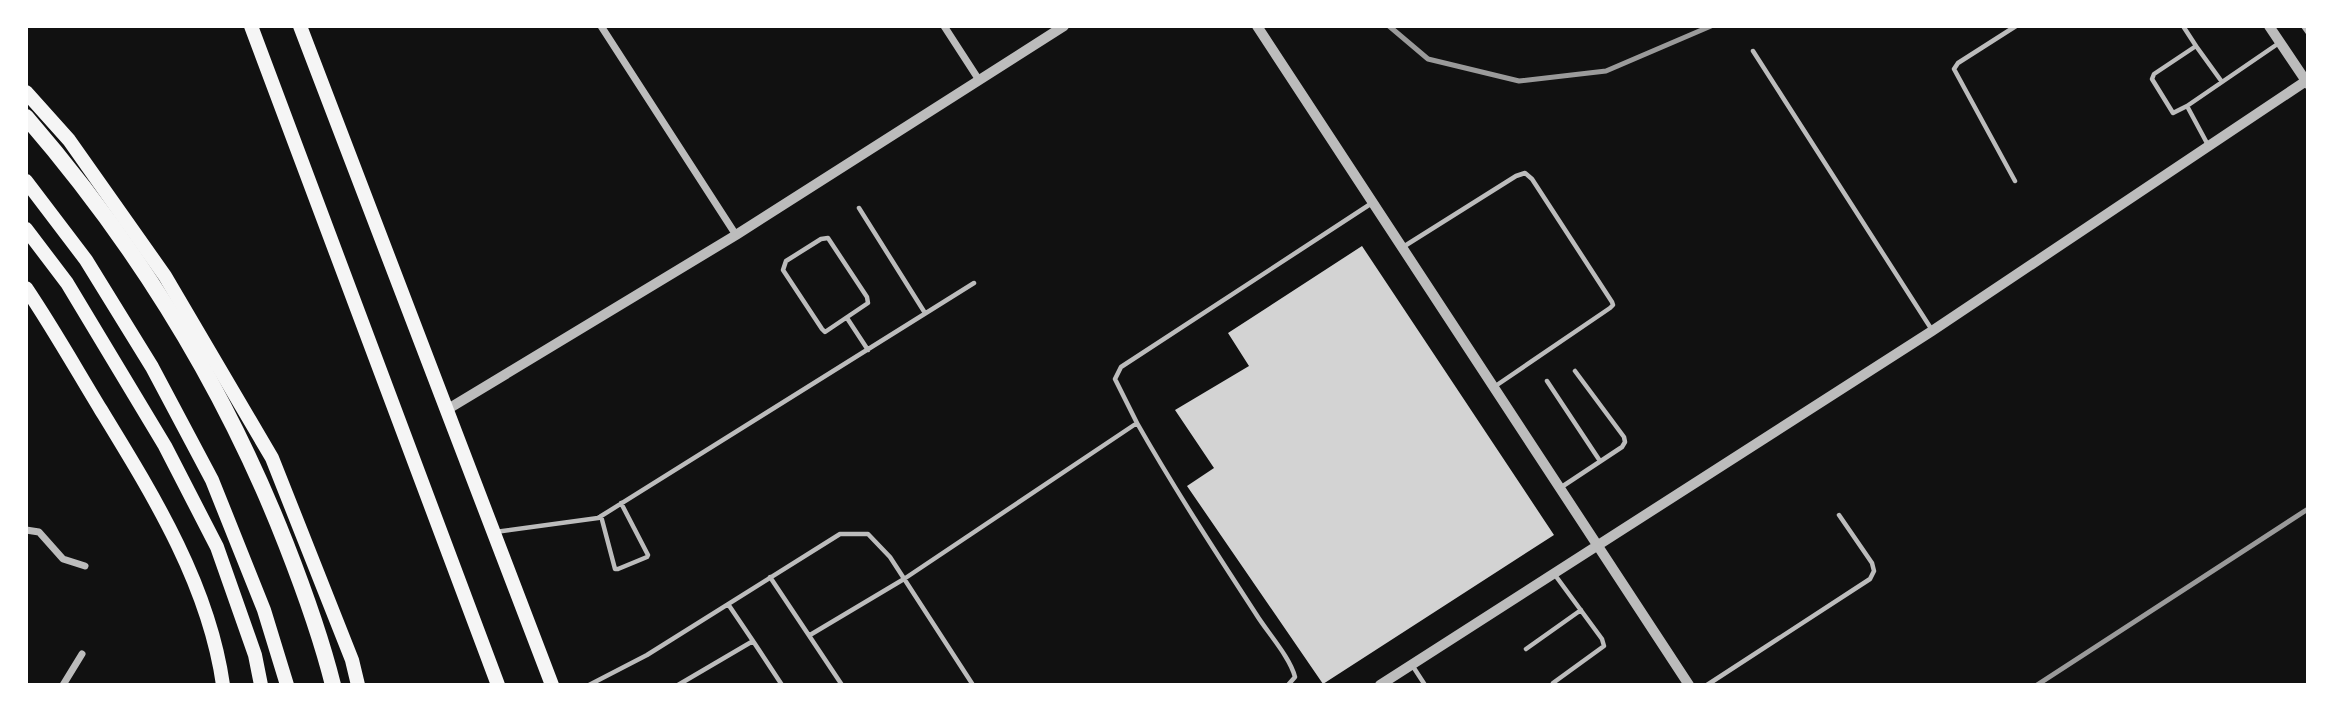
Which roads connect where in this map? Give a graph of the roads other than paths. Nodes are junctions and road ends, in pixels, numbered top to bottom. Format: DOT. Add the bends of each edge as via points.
graph roads {
  1 [pos="251,26"];
  2 [pos="300,26"];
  3 [pos="601,26"];
  4 [pos="944,26"];
  5 [pos="1064,26"];
  6 [pos="1257,26"];
  7 [pos="2016,26"];
  8 [pos="2183,26"];
  9 [pos="2269,26"];
  10 [pos="2304,26"];
  11 [pos="2308,33"];
  12 [pos="2280,42"];
  13 [pos="2196,46"];
  14 [pos="1754,51"];
  15 [pos="979,80"];
  16 [pos="2222,82"];
  17 [pos="2307,82"];
  18 [pos="26,92"];
  19 [pos="2187,106"];
  20 [pos="26,117"];
  21 [pos="2209,147"];
  22 [pos="26,181"];
  23 [pos="2015,181"];
  24 [pos="1373,202"];
  25 [pos="859,208"];
  26 [pos="26,229"];
  27 [pos="736,235"];
  28 [pos="1402,247"];
  29 [pos="974,283"];
  30 [pos="26,288"];
  31 [pos="925,313"];
  32 [pos="847,318"];
  33 [pos="1932,331"];
  34 [pos="868,350"];
  35 [pos="1575,371"];
  36 [pos="1547,381"];
  37 [pos="1494,387"];
  38 [pos="448,409"];
  39 [pos="1137,424"];
  40 [pos="1600,461"];
  41 [pos="1560,488"];
  42 [pos="621,503"];
  43 [pos="1839,515"];
  44 [pos="601,516"];
  45 [pos="26,530"];
  46 [pos="494,532"];
  47 [pos="1598,546"];
  48 [pos="85,566"];
  49 [pos="1555,575"];
  50 [pos="770,577"];
  51 [pos="904,579"];
  52 [pos="728,604"];
  53 [pos="1581,610"];
  54 [pos="810,635"];
  55 [pos="753,641"];
  56 [pos="1526,649"];
  57 [pos="82,654"];
  58 [pos="1411,664"];
  59 [pos="1553,683"];
  60 [pos="63,685"];
  61 [pos="223,685"];
  62 [pos="261,685"];
  63 [pos="286,685"];
  64 [pos="333,685"];
  65 [pos="358,685"];
  66 [pos="498,685"];
  67 [pos="552,685"];
  68 [pos="589,685"];
  69 [pos="678,685"];
  70 [pos="782,685"];
  71 [pos="842,685"];
  72 [pos="973,685"];
  73 [pos="1288,685"];
  74 [pos="1380,685"];
  75 [pos="1425,685"];
  76 [pos="1689,685"];
  77 [pos="1707,685"];
  1 -- 66 [label="main road"];
  2 -- 38 [label="main road"];
  3 -- 27 [label="street"];
  4 -- 15 [label="street"];
  5 -- 15 [label="street"];
  6 -- 24 [label="street"];
  7 -- 23 [label="lane" via="1954,69"];
  8 -- 13 [label="lane"];
  9 -- 12 [label="street"];
  10 -- 11 [label="lane"];
  12 -- 16 [label="lane"];
  12 -- 17 [label="street"];
  13 -- 16 [label="lane"];
  13 -- 19 [label="lane" via="2152,79 2173,113"];
  14 -- 33 [label="lane"];
  15 -- 27 [label="street"];
  16 -- 19 [label="lane"];
  17 -- 21 [label="street"];
  18 -- 65 [label="main road" via="69,140 165,276 272,457"];
  19 -- 21 [label="lane"];
  20 -- 64 [label="highway" via="79,179 204,367 274,512 303,586"];
  21 -- 33 [label="street"];
  22 -- 63 [label="main road" via="92,270 152,367 212,480 264,610"];
  24 -- 28 [label="street"];
  24 -- 39 [label="lane" via="1121,367 1115,379"];
  25 -- 31 [label="lane"];
  26 -- 62 [label="main road" via="67,283 158,434 217,547"];
  27 -- 38 [label="street"];
  28 -- 37 [label="street"];
  28 -- 37 [label="lane" via="1516,176 1525,173 1532,179 1613,305"];
  29 -- 31 [label="lane"];
  30 -- 61 [label="main road" via="149,489 195,584 219,657"];
  31 -- 34 [label="lane"];
  32 -- 32 [label="lane" via="865,307 867,297 828,238 786,261 783,270 825,332"];
  32 -- 34 [label="lane"];
  33 -- 47 [label="street"];
  34 -- 42 [label="lane"];
  35 -- 40 [label="lane" via="1624,437 1622,447"];
  36 -- 40 [label="lane"];
  37 -- 41 [label="street"];
  38 -- 46 [label="main road"];
  39 -- 51 [label="lane"];
  39 -- 73 [label="lane" via="1293,668 1295,677"];
  40 -- 41 [label="lane"];
  41 -- 47 [label="street"];
  42 -- 44 [label="lane"];
  42 -- 44 [label="lane" via="647,557 615,569"];
  43 -- 77 [label="lane" via="1872,564 1870,579"];
  44 -- 46 [label="lane"];
  45 -- 48 [label="street" via="39,531 64,559"];
  46 -- 67 [label="main road"];
  47 -- 49 [label="street"];
  47 -- 76 [label="street"];
  49 -- 53 [label="lane"];
  49 -- 58 [label="street"];
  50 -- 51 [label="lane" via="840,534 868,534"];
  50 -- 52 [label="lane"];
  50 -- 54 [label="lane"];
  51 -- 54 [label="lane"];
  51 -- 72 [label="lane"];
  52 -- 55 [label="lane"];
  52 -- 68 [label="lane" via="648,655"];
  53 -- 56 [label="lane"];
  53 -- 59 [label="lane" via="1604,646"];
  54 -- 71 [label="lane"];
  55 -- 69 [label="lane"];
  55 -- 70 [label="lane"];
  57 -- 60 [label="street"];
  58 -- 74 [label="street"];
  58 -- 75 [label="lane"];
}
